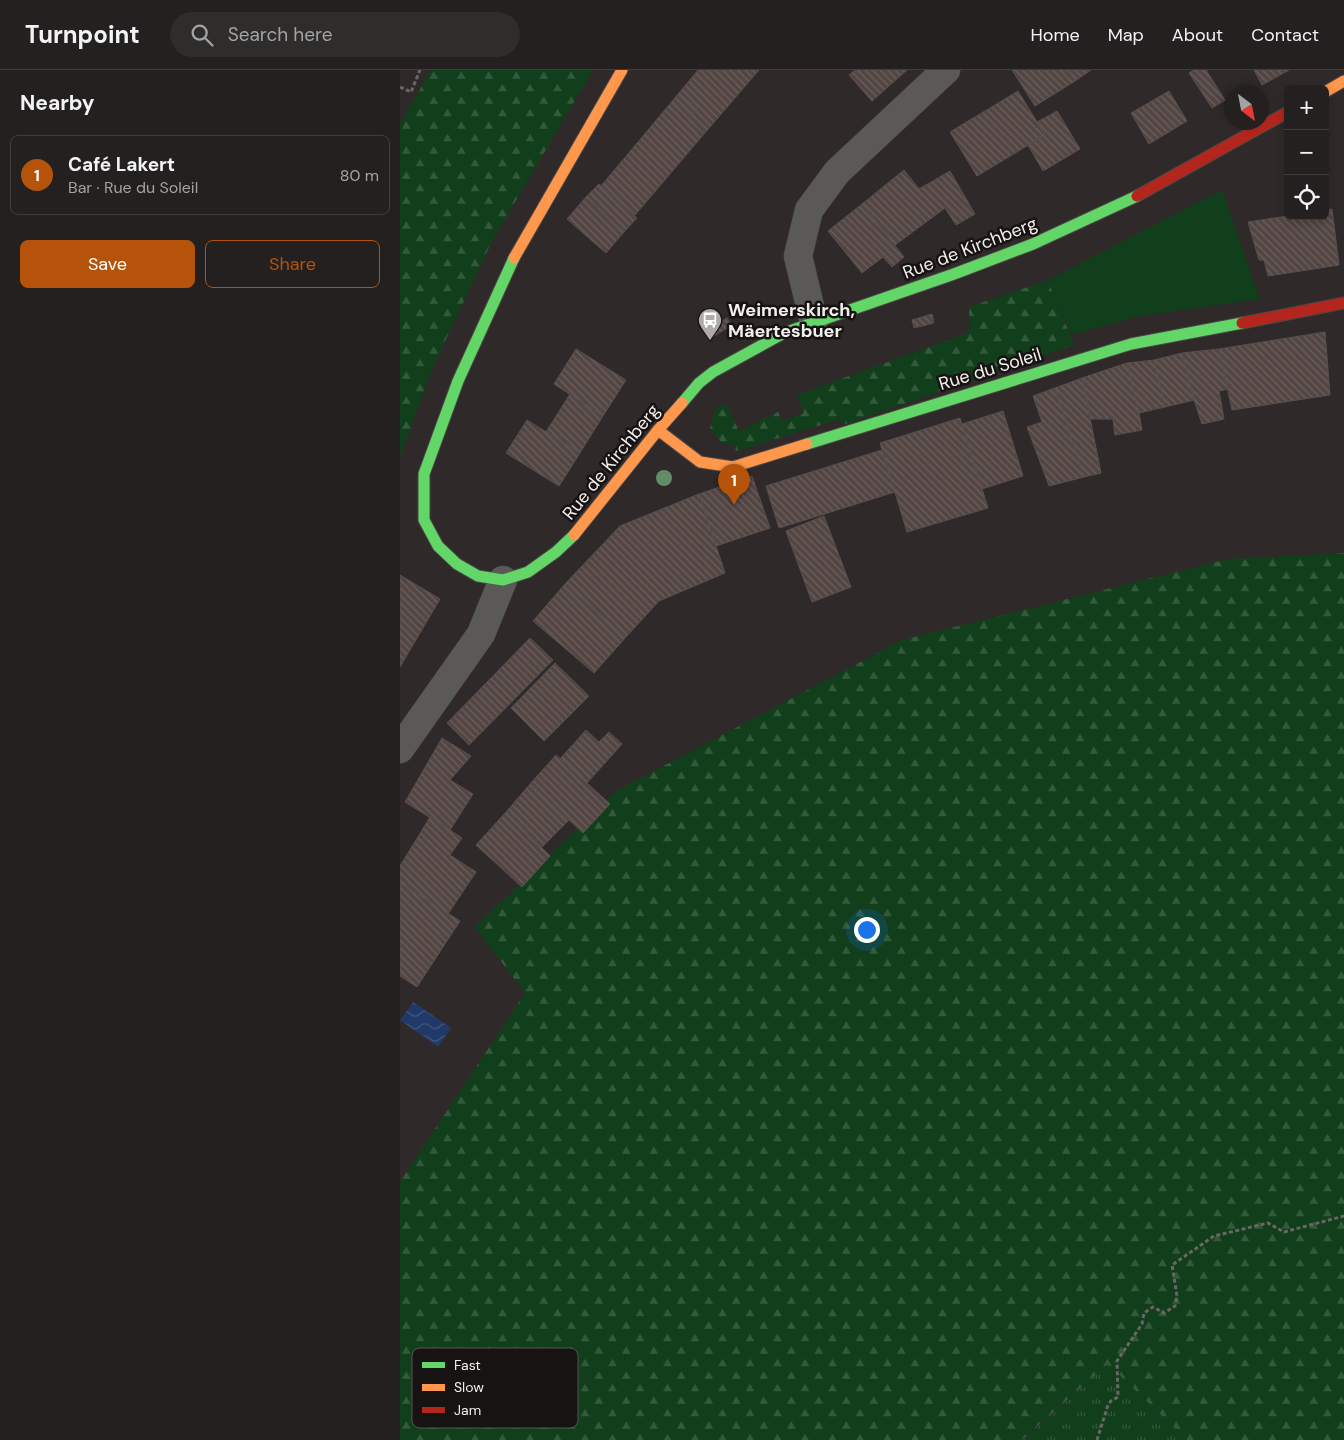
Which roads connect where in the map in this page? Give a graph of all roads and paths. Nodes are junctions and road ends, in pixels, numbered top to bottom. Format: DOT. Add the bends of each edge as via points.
graph roads {
  1 [pos="420,70"];
  2 [pos="622,70"];
  3 [pos="946,70"];
  4 [pos="1344,81"];
  5 [pos="400,87"];
  6 [pos="1329,90"];
  7 [pos="1284,114"];
  8 [pos="1344,303"];
  9 [pos="814,323"];
  10 [pos="658,430"];
  11 [pos="503,580"];
  12 [pos="400,749"];
  13 [pos="1344,1216"];
  14 [pos="1097,1440"];
  1 -- 5 [label="path" via="411,92"];
  2 -- 11 [label="main road, Rue de Kirchberg" via="517,252 458,381 424,474 424,520 438,546 457,564 478,576"];
  3 -- 9 [label="street" via="838,172 809,210 798,256"];
  4 -- 6 [label="main road"];
  7 -- 9 [label="main road, Rue de Kirchberg" via="1133,198 1033,244"];
  8 -- 10 [label="main road, Rue du Soleil" via="1131,344 732,466 700,462"];
  9 -- 10 [label="main road, Rue de Kirchberg" via="784,333 713,372 699,383"];
  10 -- 11 [label="main road, Rue de Kirchberg" via="578,531 528,572"];
  11 -- 12 [label="street" via="481,634"];
  13 -- 14 [label="path" via="1284,1232 1268,1223 1214,1236 1172,1265 1177,1296 1175,1306 1164,1313 1153,1307 1144,1313 1142,1324 1117,1360 1118,1397 1108,1405"];
}
